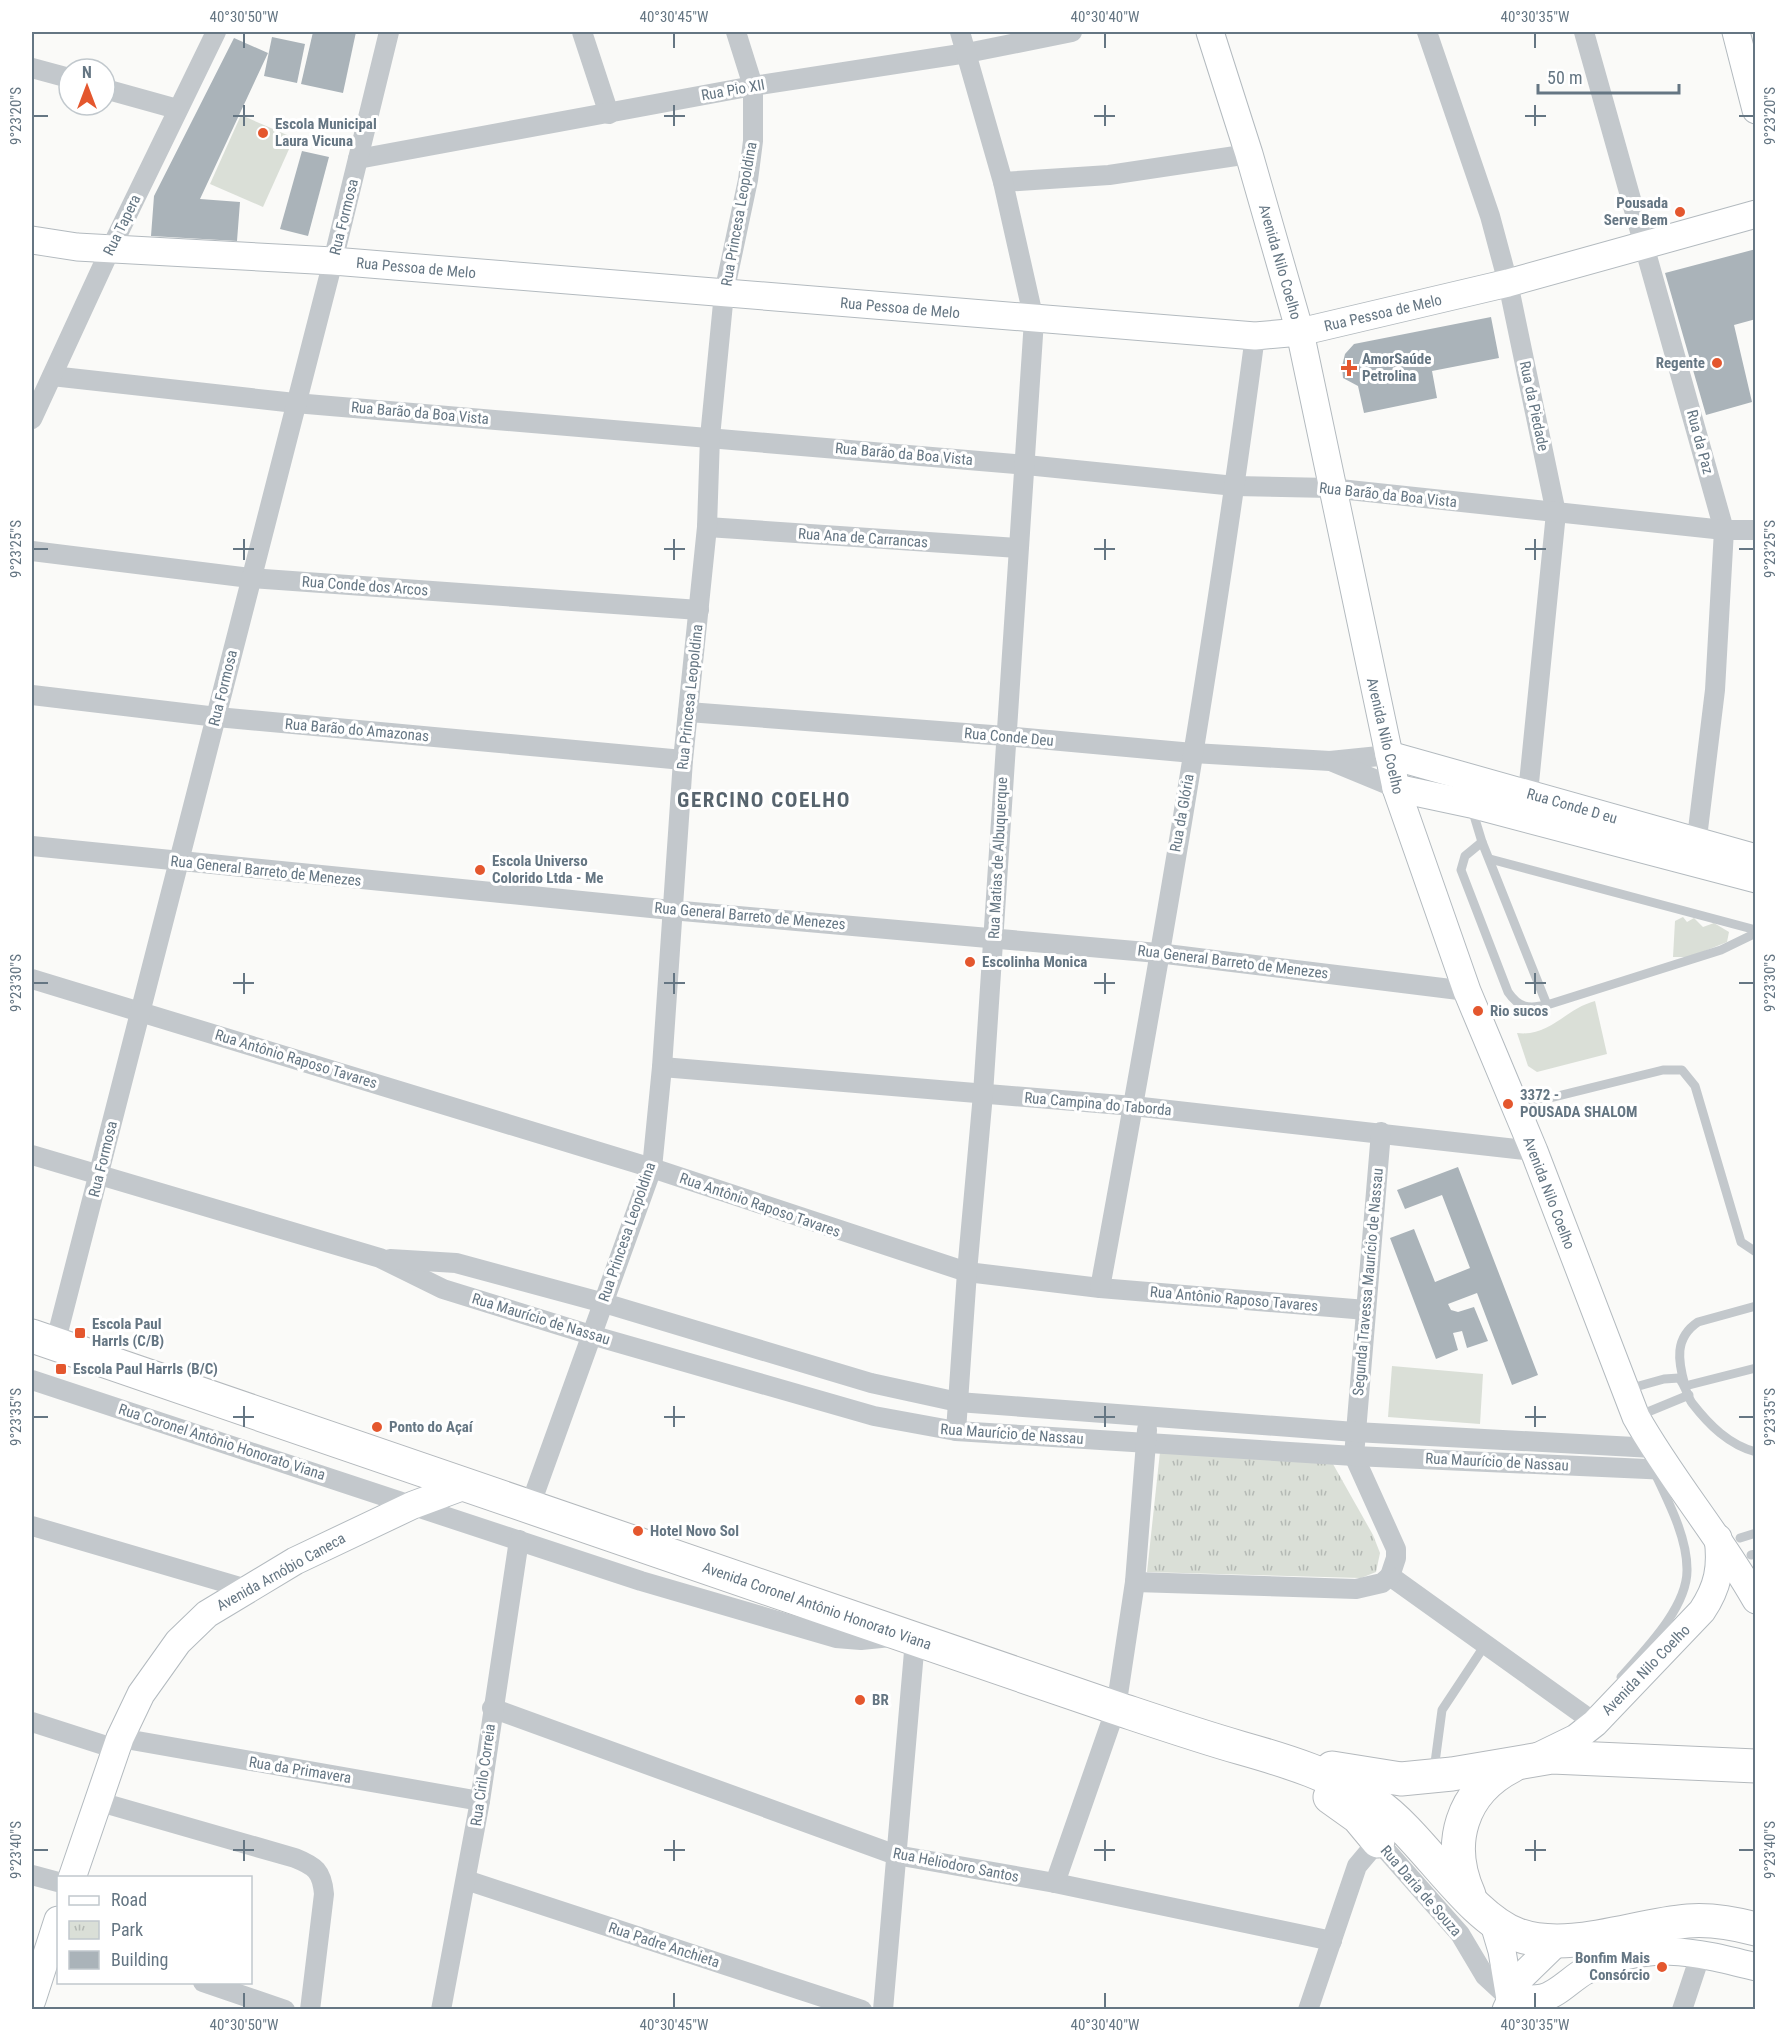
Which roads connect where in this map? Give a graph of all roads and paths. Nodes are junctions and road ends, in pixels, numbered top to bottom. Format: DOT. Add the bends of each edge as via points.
graph roads {
  1 [pos="216,32"];
  2 [pos="389,32"];
  3 [pos="582,32"];
  4 [pos="736,32"];
  5 [pos="960,32"];
  6 [pos="1072,32"];
  7 [pos="1210,32"];
  8 [pos="1427,32"];
  9 [pos="1584,32"];
  10 [pos="1736,32"];
  11 [pos="968,52"];
  12 [pos="32,68"];
  13 [pos="57,75"];
  14 [pos="753,86"];
  15 [pos="117,92"];
  16 [pos="177,109"];
  17 [pos="1755,110"];
  18 [pos="609,114"];
  19 [pos="1249,154"];
  20 [pos="358,159"];
  21 [pos="1003,182"];
  22 [pos="1755,214"];
  23 [pos="32,240"];
  24 [pos="1646,246"];
  25 [pos="110,250"];
  26 [pos="333,261"];
  27 [pos="1508,283"];
  28 [pos="724,293"];
  29 [pos="1034,320"];
  30 [pos="1300,332"];
  31 [pos="1256,336"];
  32 [pos="52,376"];
  33 [pos="295,403"];
  34 [pos="32,419"];
  35 [pos="710,437"];
  36 [pos="1026,465"];
  37 [pos="1235,486"];
  38 [pos="1330,488"];
  39 [pos="1556,513"];
  40 [pos="707,527"];
  41 [pos="1724,530"];
  42 [pos="1755,530"];
  43 [pos="1018,548"];
  44 [pos="32,551"];
  45 [pos="250,578"];
  46 [pos="699,610"];
  47 [pos="32,695"];
  48 [pos="688,712"];
  49 [pos="217,717"];
  50 [pos="1005,736"];
  51 [pos="1193,753"];
  52 [pos="1389,755"];
  53 [pos="683,760"];
  54 [pos="1330,761"];
  55 [pos="1396,788"];
  56 [pos="1469,790"];
  57 [pos="1528,793"];
  58 [pos="1482,842"];
  59 [pos="32,846"];
  60 [pos="1695,853"];
  61 [pos="1755,858"];
  62 [pos="1490,859"];
  63 [pos="178,862"];
  64 [pos="1755,879"];
  65 [pos="671,910"];
  66 [pos="1755,932"];
  67 [pos="993,938"];
  68 [pos="1158,953"];
  69 [pos="32,979"];
  70 [pos="1467,991"];
  71 [pos="1547,1005"];
  72 [pos="138,1011"];
  73 [pos="662,1067"];
  74 [pos="983,1094"];
  75 [pos="1133,1106"];
  76 [pos="1514,1107"];
  77 [pos="1381,1132"];
  78 [pos="1534,1151"];
  79 [pos="32,1155"];
  80 [pos="652,1168"];
  81 [pos="99,1175"];
  82 [pos="1755,1252"];
  83 [pos="380,1258"];
  84 [pos="966,1272"];
  85 [pos="1100,1288"];
  86 [pos="604,1303"];
  87 [pos="1755,1306"];
  88 [pos="1366,1310"];
  89 [pos="591,1335"];
  90 [pos="43,1340"];
  91 [pos="1755,1368"];
  92 [pos="32,1380"];
  93 [pos="1625,1390"];
  94 [pos="1687,1390"];
  95 [pos="958,1402"];
  96 [pos="1149,1416"];
  97 [pos="1636,1417"];
  98 [pos="956,1431"];
  99 [pos="1355,1432"];
  100 [pos="1146,1443"];
  101 [pos="1755,1452"];
  102 [pos="1354,1456"];
  103 [pos="1659,1462"];
  104 [pos="467,1485"];
  105 [pos="413,1505"];
  106 [pos="530,1506"];
  107 [pos="32,1526"];
  108 [pos="519,1540"];
  109 [pos="1746,1546"];
  110 [pos="666,1555"];
  111 [pos="1390,1576"];
  112 [pos="641,1581"];
  113 [pos="1135,1582"];
  114 [pos="247,1589"];
  115 [pos="1755,1600"];
  116 [pos="908,1638"];
  117 [pos="1485,1645"];
  118 [pos="1612,1686"];
  119 [pos="492,1708"];
  120 [pos="1116,1708"];
  121 [pos="1590,1715"];
  122 [pos="32,1722"];
  123 [pos="118,1743"];
  124 [pos="1242,1748"];
  125 [pos="1281,1758"];
  126 [pos="1519,1763"];
  127 [pos="1755,1766"];
  128 [pos="1434,1777"];
  129 [pos="480,1801"];
  130 [pos="100,1802"];
  131 [pos="1378,1841"];
  132 [pos="896,1855"];
  133 [pos="32,1875"];
  134 [pos="73,1876"];
  135 [pos="466,1880"];
  136 [pos="57,1882"];
  137 [pos="1055,1883"];
  138 [pos="1472,1900"];
  139 [pos="1755,1915"];
  140 [pos="1494,1924"];
  141 [pos="1755,1929"];
  142 [pos="57,1930"];
  143 [pos="1332,1941"];
  144 [pos="1558,1941"];
  145 [pos="1701,1953"];
  146 [pos="1755,1967"];
  147 [pos="206,1984"];
  148 [pos="32,2000"];
  149 [pos="1508,2004"];
  150 [pos="285,2010"];
  151 [pos="310,2010"];
  152 [pos="441,2010"];
  153 [pos="862,2010"];
  154 [pos="883,2010"];
  155 [pos="1308,2010"];
  156 [pos="1682,2010"];
  1 -- 16 [label="street, Rua Tapera"];
  2 -- 20 [label="street, Rua Formosa"];
  3 -- 18 [label="street"];
  4 -- 14 [label="street, Rua Princesa Leopoldina"];
  5 -- 11 [label="street, Rua Matias de Albuquerque"];
  6 -- 11 [label="street, Rua Pio XII"];
  7 -- 19 [label="main road, Avenida Nilo Coelho"];
  8 -- 27 [label="street, Rua da Piedade" via="1490,216"];
  9 -- 24 [label="street, Rua da Paz"];
  10 -- 17 [label="main road"];
  11 -- 14 [label="street, Rua Pio XII"];
  11 -- 21 [label="street, Rua Matias de Albuquerque"];
  12 -- 13 [label="street"];
  14 -- 18 [label="street, Rua Pio XII"];
  14 -- 28 [label="street, Rua Princesa Leopoldina" via="748,180"];
  15 -- 16 [label="street"];
  16 -- 25 [label="street, Rua Tapera"];
  18 -- 20 [label="street, Rua Pio XII"];
  19 -- 21 [label="street" via="1109,175"];
  19 -- 30 [label="main road, Avenida Nilo Coelho"];
  20 -- 26 [label="street, Rua Formosa"];
  21 -- 29 [label="street, Rua Matias de Albuquerque"];
  22 -- 24 [label="main road, Rua Pessoa de Melo"];
  23 -- 25 [label="main road, Rua Pessoa de Melo"];
  24 -- 27 [label="main road, Rua Pessoa de Melo"];
  24 -- 41 [label="street, Rua da Paz"];
  25 -- 26 [label="main road, Rua Pessoa de Melo"];
  25 -- 32 [label="street, Rua Tapera"];
  26 -- 28 [label="main road, Rua Pessoa de Melo"];
  26 -- 33 [label="street, Rua Formosa"];
  27 -- 30 [label="main road, Rua Pessoa de Melo"];
  27 -- 39 [label="street, Rua da Piedade"];
  28 -- 29 [label="main road, Rua Pessoa de Melo"];
  28 -- 35 [label="street, Rua Princesa Leopoldina"];
  29 -- 31 [label="main road, Rua Pessoa de Melo"];
  29 -- 36 [label="street, Rua Matias de Albuquerque"];
  30 -- 31 [label="main road, Rua Pessoa de Melo"];
  30 -- 38 [label="main road, Avenida Nilo Coelho"];
  31 -- 37 [label="street, Rua da Glória"];
  32 -- 33 [label="street, Rua Barão da Boa Vista"];
  32 -- 34 [label="street, Rua Tapera"];
  33 -- 35 [label="street, Rua Barão da Boa Vista"];
  33 -- 45 [label="street, Rua Formosa"];
  35 -- 36 [label="street, Rua Barão da Boa Vista"];
  35 -- 40 [label="street, Rua Princesa Leopoldina"];
  36 -- 37 [label="street, Rua Barão da Boa Vista"];
  36 -- 43 [label="street, Rua Matias de Albuquerque"];
  37 -- 38 [label="street, Rua Barão da Boa Vista"];
  37 -- 51 [label="street, Rua da Glória"];
  38 -- 39 [label="street, Rua Barão da Boa Vista"];
  38 -- 52 [label="main road, Avenida Nilo Coelho"];
  39 -- 41 [label="street, Rua Barão da Boa Vista"];
  39 -- 57 [label="street, Rua da Piedade"];
  40 -- 43 [label="street, Rua Ana de Carrancas"];
  40 -- 46 [label="street, Rua Princesa Leopoldina"];
  41 -- 42 [label="street, Rua Barão da Boa Vista"];
  41 -- 60 [label="street, Rua da Paz" via="1715,690"];
  43 -- 50 [label="street, Rua Matias de Albuquerque"];
  44 -- 45 [label="street, Rua Conde dos Arcos"];
  45 -- 46 [label="street, Rua Conde dos Arcos"];
  45 -- 49 [label="street, Rua Formosa"];
  46 -- 48 [label="street, Rua Princesa Leopoldina"];
  47 -- 49 [label="street, Rua Barão do Amazonas"];
  48 -- 50 [label="street, Rua Conde Deu"];
  48 -- 53 [label="street, Rua Princesa Leopoldina"];
  49 -- 53 [label="street, Rua Barão do Amazonas"];
  49 -- 63 [label="street, Rua Formosa"];
  50 -- 51 [label="street, Rua Conde Deu"];
  50 -- 67 [label="street, Rua Matias de Albuquerque"];
  51 -- 54 [label="street, Rua Conde Deu"];
  51 -- 68 [label="street, Rua da Glória"];
  52 -- 54 [label="street, Rua Conde Deu"];
  52 -- 55 [label="main road, Avenida Nilo Coelho"];
  52 -- 56 [label="main road, Rua Conde D eu"];
  53 -- 65 [label="street, Rua Princesa Leopoldina"];
  54 -- 55 [label="street, Rua Conde Deu"];
  55 -- 56 [label="main road, Rua Conde D eu"];
  55 -- 70 [label="main road, Avenida Nilo Coelho"];
  56 -- 57 [label="main road, Rua Conde D eu"];
  56 -- 58 [label="lane"];
  56 -- 60 [label="main road, Rua Conde D eu"];
  57 -- 60 [label="main road, Rua Conde D eu"];
  58 -- 62 [label="lane"];
  58 -- 71 [label="lane" via="1465,856 1461,870 1508,992 1523,1007"];
  59 -- 63 [label="street, Rua General Barreto de Menezes"];
  60 -- 61 [label="main road, Rua Conde D eu"];
  60 -- 64 [label="main road, Rua Conde D eu"];
  62 -- 66 [label="lane"];
  62 -- 71 [label="lane"];
  63 -- 65 [label="street, Rua General Barreto de Menezes"];
  63 -- 72 [label="street, Rua Formosa"];
  65 -- 67 [label="street, Rua General Barreto de Menezes"];
  65 -- 73 [label="street, Rua Princesa Leopoldina"];
  66 -- 71 [label="lane" via="1721,950"];
  67 -- 68 [label="street, Rua General Barreto de Menezes"];
  67 -- 74 [label="street, Rua Matias de Albuquerque"];
  68 -- 70 [label="street, Rua General Barreto de Menezes"];
  68 -- 75 [label="street, Rua da Glória"];
  69 -- 72 [label="street, Rua Antônio Raposo Tavares"];
  70 -- 76 [label="main road, Avenida Nilo Coelho"];
  72 -- 80 [label="street, Rua Antônio Raposo Tavares"];
  72 -- 81 [label="street, Rua Formosa"];
  73 -- 74 [label="street, Rua Campina do Taborda"];
  73 -- 80 [label="street, Rua Princesa Leopoldina"];
  74 -- 75 [label="street, Rua Campina do Taborda"];
  74 -- 84 [label="street, Rua Matias de Albuquerque"];
  75 -- 77 [label="street, Rua Campina do Taborda"];
  75 -- 85 [label="street, Rua da Glória"];
  76 -- 78 [label="main road, Avenida Nilo Coelho"];
  76 -- 82 [label="lane" via="1663,1070 1682,1070 1695,1086 1737,1233 1741,1242"];
  77 -- 78 [label="street, Rua Campina do Taborda"];
  77 -- 88 [label="street, Segunda Travessa Maurício de Nassau"];
  78 -- 93 [label="main road, Avenida Nilo Coelho"];
  79 -- 81 [label="street, Rua Maurício de Nassau"];
  80 -- 84 [label="street, Rua Antônio Raposo Tavares"];
  80 -- 86 [label="street, Rua Princesa Leopoldina"];
  81 -- 83 [label="street, Rua Maurício de Nassau"];
  81 -- 90 [label="street, Rua Formosa"];
  83 -- 86 [label="street, Rua Maurício de Nassau" via="456,1263"];
  83 -- 89 [label="street, Rua Maurício de Nassau" via="443,1289"];
  84 -- 85 [label="street, Rua Antônio Raposo Tavares"];
  84 -- 95 [label="street, Rua Matias de Albuquerque"];
  85 -- 88 [label="street, Rua Antônio Raposo Tavares"];
  86 -- 89 [label="street, Rua Princesa Leopoldina"];
  86 -- 95 [label="street, Rua Maurício de Nassau" via="871,1383"];
  87 -- 94 [label="lane" via="1698,1322 1683,1337 1678,1358"];
  88 -- 99 [label="street, Segunda Travessa Maurício de Nassau"];
  89 -- 98 [label="street, Rua Maurício de Nassau" via="873,1416"];
  89 -- 106 [label="street, Rua Princesa Leopoldina"];
  90 -- 104 [label="highway, Avenida Coronel Antônio Honorato Viana"];
  91 -- 94 [label="lane"];
  92 -- 105 [label="street, Rua Coronel Antônio Honorato Viana"];
  93 -- 94 [label="lane" via="1673,1378 1679,1378"];
  93 -- 97 [label="main road, Avenida Nilo Coelho"];
  94 -- 97 [label="lane"];
  94 -- 101 [label="lane" via="1691,1402 1724,1437"];
  95 -- 96 [label="street, Rua Maurício de Nassau"];
  95 -- 98 [label="street, Rua Matias de Albuquerque"];
  96 -- 99 [label="street, Rua Maurício de Nassau"];
  96 -- 100 [label="street"];
  97 -- 103 [label="main road, Avenida Nilo Coelho"];
  97 -- 109 [label="main road, Avenida Nilo Coelho" via="1703,1490"];
  98 -- 100 [label="street, Rua Maurício de Nassau"];
  99 -- 102 [label="street, Segunda Travessa Maurício de Nassau"];
  99 -- 103 [label="street, Rua Maurício de Nassau"];
  100 -- 102 [label="street, Rua Maurício de Nassau"];
  100 -- 113 [label="street"];
  102 -- 103 [label="street, Rua Maurício de Nassau"];
  102 -- 111 [label="street" via="1396,1549"];
  103 -- 109 [label="main road, Avenida Nilo Coelho"];
  103 -- 118 [label="lane" via="1688,1570 1684,1589 1662,1628"];
  104 -- 105 [label="main road, Avenida Arnóbio Caneca"];
  104 -- 106 [label="highway, Avenida Coronel Antônio Honorato Viana"];
  105 -- 108 [label="street, Rua Coronel Antônio Honorato Viana"];
  105 -- 114 [label="main road, Avenida Arnóbio Caneca" via="342,1537"];
  106 -- 110 [label="highway, Avenida Coronel Antônio Honorato Viana"];
  107 -- 114 [label="street"];
  108 -- 112 [label="street"];
  108 -- 119 [label="street, Rua Cirilo Correia"];
  109 -- 115 [label="main road, Avenida Nilo Coelho"];
  109 -- 121 [label="main road, Avenida Nilo Coelho" via="1720,1564 1712,1595 1702,1611"];
  110 -- 112 [label="street"];
  110 -- 116 [label="highway, Avenida Coronel Antônio Honorato Viana"];
  111 -- 113 [label="street" via="1382,1583 1356,1589"];
  111 -- 117 [label="street"];
  112 -- 116 [label="street" via="836,1638"];
  113 -- 120 [label="street"];
  114 -- 123 [label="main road, Avenida Arnóbio Caneca" via="207,1614 178,1641 141,1694"];
  116 -- 120 [label="highway, Avenida Coronel Antônio Honorato Viana"];
  116 -- 132 [label="street"];
  117 -- 121 [label="street"];
  117 -- 128 [label="lane" via="1442,1710"];
  119 -- 129 [label="street, Rua Cirilo Correia"];
  119 -- 132 [label="street, Rua Heliodoro Santos"];
  120 -- 124 [label="highway, Avenida Coronel Antônio Honorato Viana"];
  120 -- 137 [label="street"];
  121 -- 126 [label="main road, Avenida Nilo Coelho" via="1555,1750"];
  122 -- 123 [label="street, Rua da Primavera"];
  123 -- 129 [label="street, Rua da Primavera"];
  123 -- 130 [label="main road, Avenida Arnóbio Caneca"];
  124 -- 125 [label="highway, Avenida Coronel Antônio Honorato Viana"];
  124 -- 131 [label="highway" via="1332,1798 1358,1817"];
  125 -- 128 [label="highway" via="1388,1778"];
  125 -- 138 [label="highway, Avenida Coronel Antônio Honorato Viana" via="1378,1805"];
  126 -- 127 [label="highway" via="1552,1757"];
  126 -- 128 [label="highway"];
  126 -- 138 [label="highway" via="1485,1784 1463,1820 1458,1856 1463,1882"];
  129 -- 135 [label="street, Rua Cirilo Correia"];
  130 -- 134 [label="main road, Avenida Arnóbio Caneca"];
  130 -- 151 [label="street" via="295,1858 318,1869 324,1894"];
  131 -- 143 [label="street, Rua Daria de Souza" via="1356,1866"];
  131 -- 149 [label="street, Rua Daria de Souza" via="1460,1934 1485,1976"];
  132 -- 137 [label="street, Rua Heliodoro Santos"];
  132 -- 154 [label="street"];
  133 -- 136 [label="street"];
  135 -- 152 [label="street, Rua Cirilo Correia"];
  135 -- 153 [label="street, Rua Padre Anchieta"];
  137 -- 143 [label="street, Rua Heliodoro Santos"];
  138 -- 140 [label="highway, Avenida Coronel Antônio Honorato Viana"];
  139 -- 144 [label="highway, Avenida Coronel Antônio Honorato Viana" via="1702,1911 1667,1915"];
  140 -- 144 [label="highway, Avenida Coronel Antônio Honorato Viana" via="1519,1936"];
  140 -- 149 [label="main road" via="1502,1952"];
  141 -- 144 [label="highway, Avenida Coronel Antônio Honorato Viana" via="1722,1921 1688,1921"];
  142 -- 148 [label="main road"];
  143 -- 155 [label="street, Rua Daria de Souza"];
  144 -- 149 [label="main road" via="1521,1977"];
  145 -- 146 [label="main road"];
  145 -- 149 [label="main road" via="1663,1949 1630,1954 1585,1971 1544,1998"];
  145 -- 156 [label="street"];
  147 -- 150 [label="street"];
}
